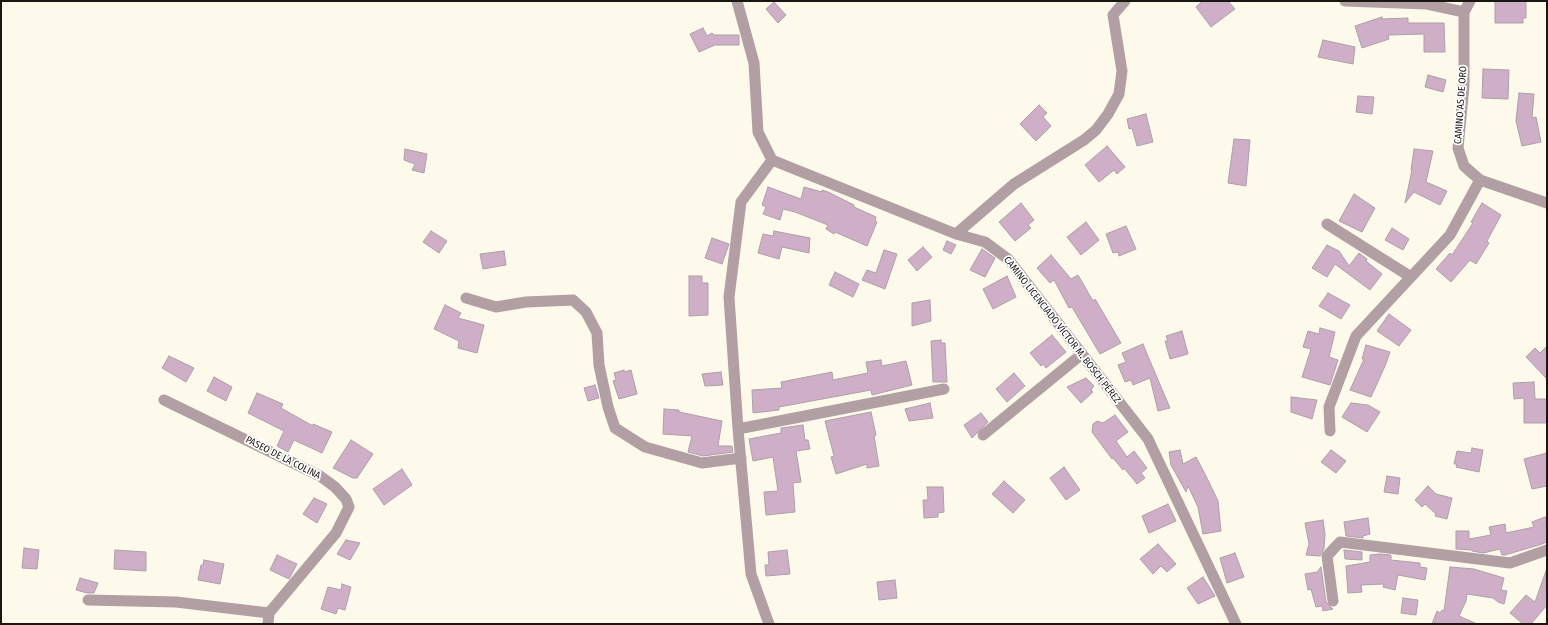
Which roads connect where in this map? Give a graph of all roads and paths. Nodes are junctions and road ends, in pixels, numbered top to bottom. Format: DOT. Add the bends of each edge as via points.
graph roads {
  1 [pos="736,1"];
  2 [pos="1125,1"];
  3 [pos="1345,1"];
  4 [pos="1470,1"];
  5 [pos="1464,12"];
  6 [pos="772,160"];
  7 [pos="1480,180"];
  8 [pos="1547,203"];
  9 [pos="1327,224"];
  10 [pos="956,234"];
  11 [pos="1411,277"];
  12 [pos="466,298"];
  13 [pos="1082,354"];
  14 [pos="944,389"];
  15 [pos="164,400"];
  16 [pos="738,429"];
  17 [pos="1330,431"];
  18 [pos="983,435"];
  19 [pos="741,458"];
  20 [pos="1547,550"];
  21 [pos="88,600"];
  22 [pos="1333,601"];
  23 [pos="269,618"];
  24 [pos="769,624"];
  25 [pos="1236,624"];
  1 -- 6 [label="street" via="754,63 758,132"];
  2 -- 10 [label="street" via="1113,15 1122,70 1119,94 1108,114 1096,130 1084,140 1014,184"];
  3 -- 5 [label="street" via="1427,4"];
  4 -- 5 [label="street, CAMINO AS DE ORO"];
  5 -- 7 [label="street, CAMINO AS DE ORO" via="1464,86 1458,148 1464,166"];
  6 -- 10 [label="street, CAMINO LICENCIADO VÍCTOR M. BOSCH PÉREZ"];
  6 -- 16 [label="street" via="741,202 729,297"];
  7 -- 8 [label="street, CAMINO AS DE ORO"];
  7 -- 11 [label="street" via="1450,235"];
  9 -- 11 [label="street"];
  10 -- 13 [label="street, CAMINO LICENCIADO VÍCTOR M. BOSCH PÉREZ" via="985,242 1008,259"];
  11 -- 17 [label="street" via="1356,336 1329,407"];
  12 -- 19 [label="street" via="496,307 526,302 573,300 586,312 597,333 599,365 615,428 645,447 702,464"];
  13 -- 18 [label="street"];
  13 -- 25 [label="street, CAMINO LICENCIADO VÍCTOR M. BOSCH PÉREZ" via="1148,439"];
  14 -- 16 [label="street"];
  15 -- 23 [label="street, PASEO DE LA COLINA" via="320,476 346,499 349,508 336,532"];
  16 -- 19 [label="street"];
  19 -- 24 [label="street" via="751,574"];
  20 -- 22 [label="street" via="1510,563 1340,542 1327,556"];
  21 -- 23 [label="street" via="176,602"];
}
